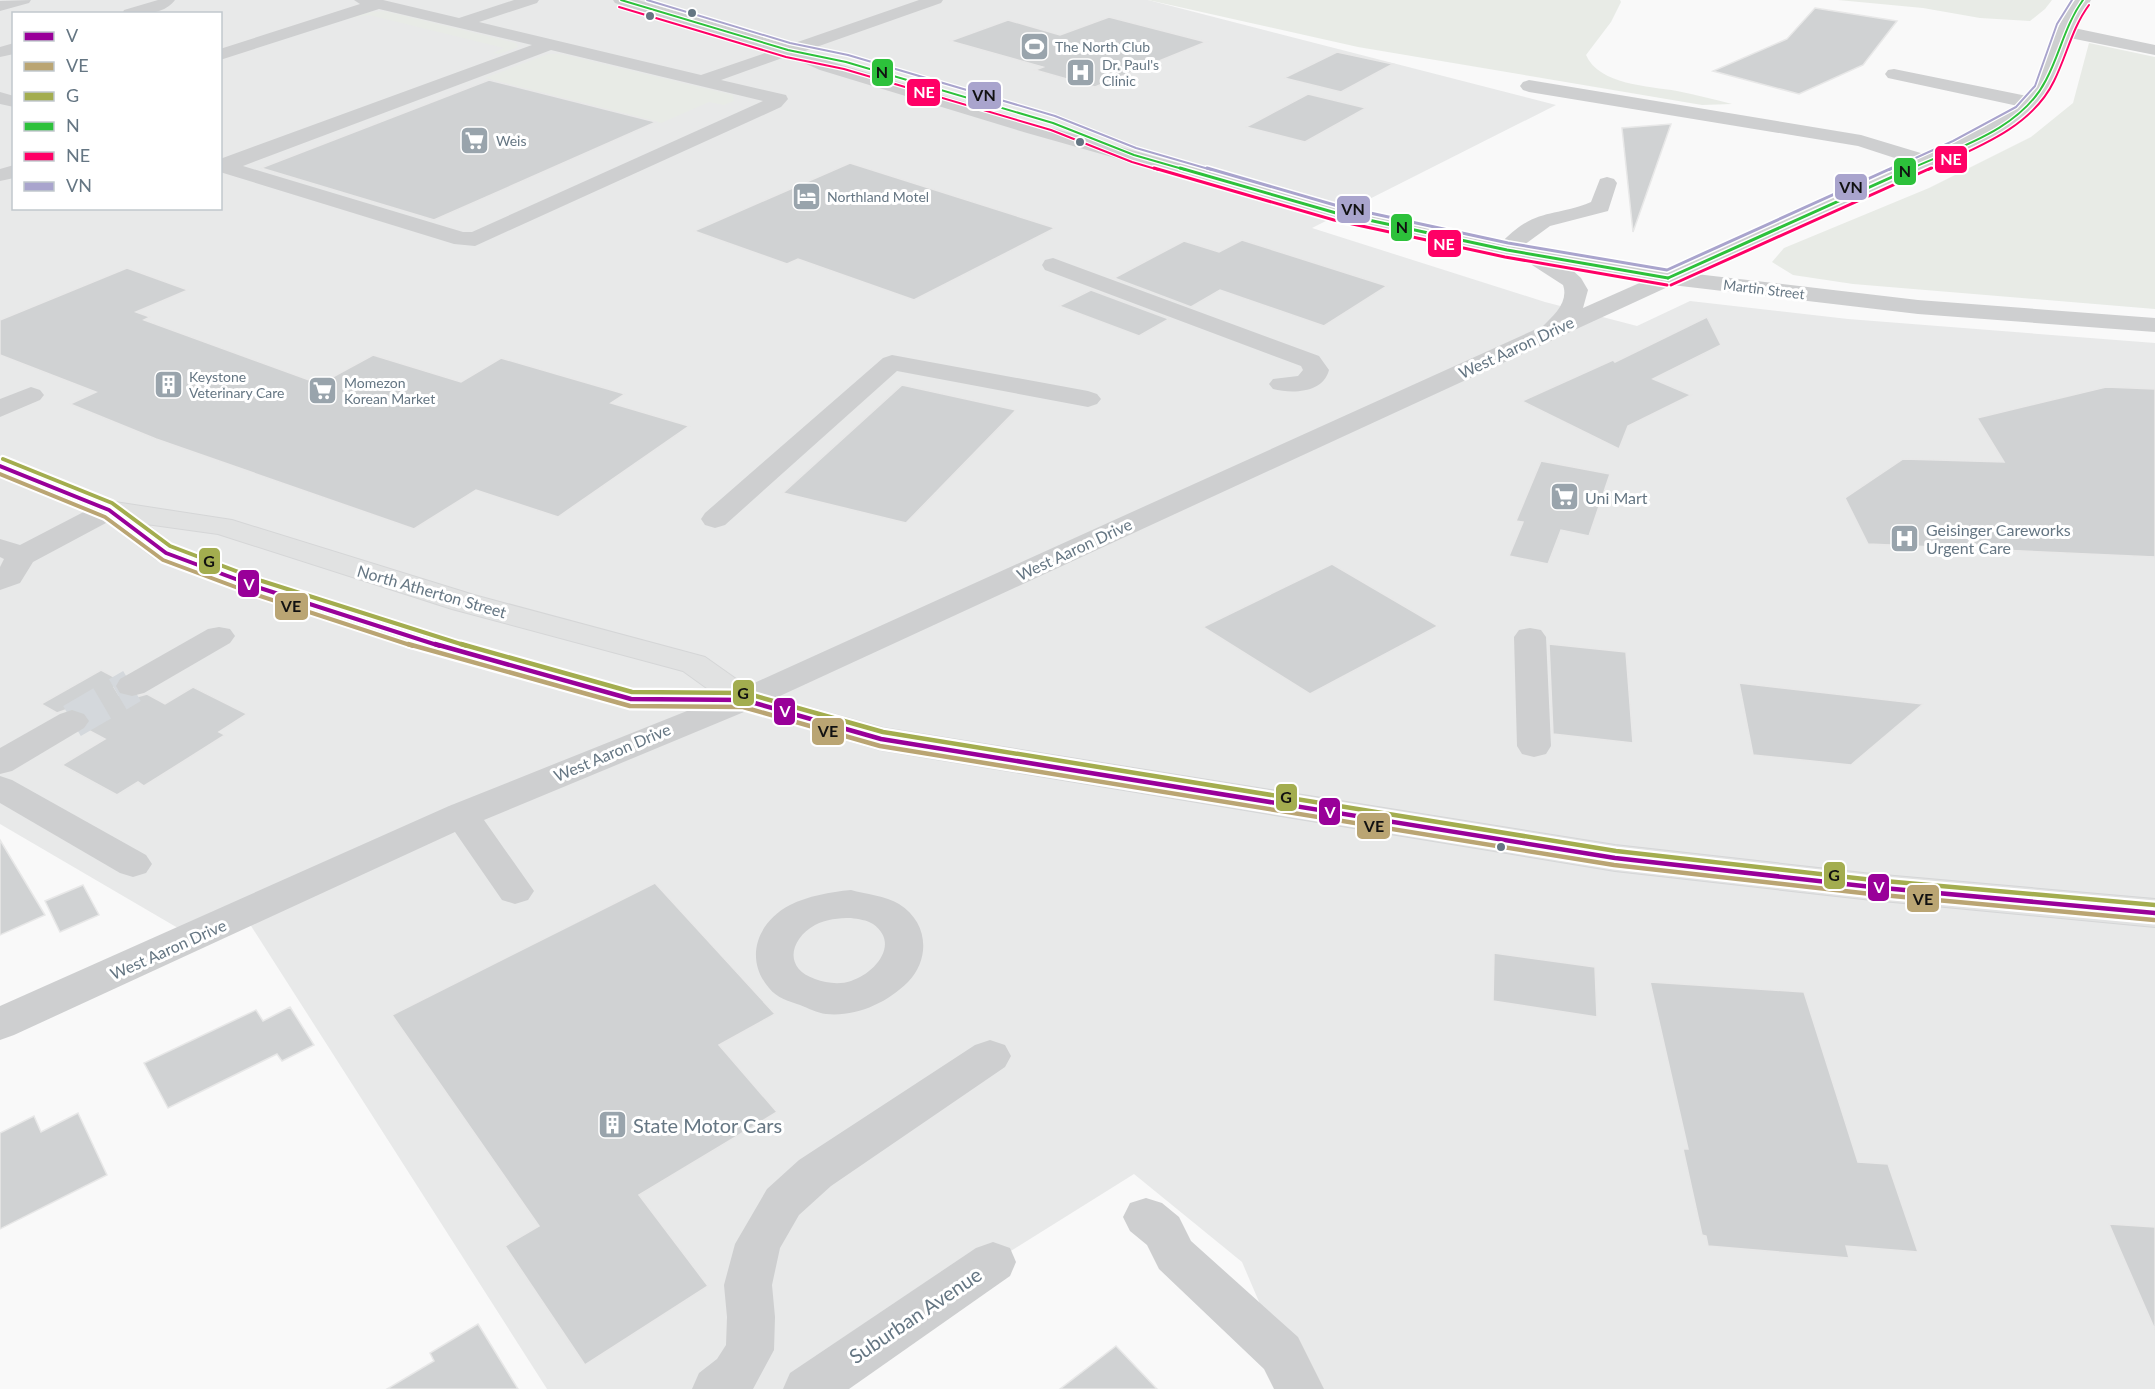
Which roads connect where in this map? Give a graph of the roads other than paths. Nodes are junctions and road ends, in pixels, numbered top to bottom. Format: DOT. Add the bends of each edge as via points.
graph roads {
  1 [pos="23,0"];
  2 [pos="167,0"];
  3 [pos="531,0"];
  4 [pos="621,0"];
  5 [pos="935,0"];
  6 [pos="2083,0"];
  7 [pos="370,2"];
  8 [pos="0,6"];
  9 [pos="137,12"];
  10 [pos="459,23"];
  11 [pos="2063,31"];
  12 [pos="550,44"];
  13 [pos="788,50"];
  14 [pos="2155,50"];
  15 [pos="222,54"];
  16 [pos="1894,74"];
  17 [pos="703,80"];
  18 [pos="1529,86"];
  19 [pos="2032,103"];
  20 [pos="1926,161"];
  21 [pos="222,166"];
  22 [pos="1607,183"];
  23 [pos="1754,239"];
  24 [pos="1507,250"];
  25 [pos="1053,265"];
  26 [pos="1668,278"];
  27 [pos="1830,297"];
  28 [pos="2155,326"];
  29 [pos="1552,330"];
  30 [pos="1282,384"];
  31 [pos="31,395"];
  32 [pos="1088,399"];
  33 [pos="0,409"];
  34 [pos="0,466"];
  35 [pos="109,510"];
  36 [pos="715,519"];
  37 [pos="10,551"];
  38 [pos="0,581"];
  39 [pos="219,636"];
  40 [pos="1530,637"];
  41 [pos="132,686"];
  42 [pos="744,700"];
  43 [pos="72,721"];
  44 [pos="1534,746"];
  45 [pos="0,763"];
  46 [pos="0,788"];
  47 [pos="462,815"];
  48 [pos="133,864"];
  49 [pos="515,891"];
  50 [pos="2155,913"];
  51 [pos="0,1024"];
  52 [pos="990,1056"];
  53 [pos="1146,1217"];
  54 [pos="993,1262"];
  55 [pos="717,1389"];
  56 [pos="808,1389"];
  57 [pos="1299,1389"];
  1 -- 8 [label="street"];
  2 -- 9 [label="street"];
  3 -- 10 [label="street"];
  4 -- 13 [label="street, Martin Street"];
  5 -- 13 [label="street"];
  6 -- 11 [label="street, West Aaron Drive"];
  7 -- 10 [label="street"];
  7 -- 15 [label="street"];
  10 -- 12 [label="street"];
  11 -- 14 [label="street"];
  11 -- 19 [label="street, West Aaron Drive" via="2047,77"];
  12 -- 17 [label="street"];
  12 -- 21 [label="street"];
  13 -- 17 [label="street"];
  13 -- 24 [label="street, Martin Street" via="891,87 1034,129 1336,213"];
  16 -- 19 [label="street"];
  17 -- 21 [label="street" via="778,99 475,239 462,239"];
  18 -- 20 [label="street" via="1861,141"];
  19 -- 20 [label="street, West Aaron Drive" via="1991,131"];
  20 -- 23 [label="street, West Aaron Drive"];
  22 -- 24 [label="street" via="1600,206 1548,219 1527,230"];
  23 -- 26 [label="street, West Aaron Drive"];
  23 -- 27 [label="street" via="1748,254 1755,268 1779,284"];
  24 -- 26 [label="street, Martin Street"];
  24 -- 29 [label="street" via="1546,263 1573,280 1576,289 1572,309"];
  25 -- 30 [label="street" via="1280,348 1310,361 1316,370 1314,378"];
  26 -- 27 [label="street, Martin Street"];
  26 -- 29 [label="street, West Aaron Drive"];
  27 -- 28 [label="street, Martin Street"];
  29 -- 42 [label="street, West Aaron Drive"];
  31 -- 33 [label="street"];
  32 -- 36 [label="street" via="892,363"];
  34 -- 35 [label="main road, North Atherton Street"];
  35 -- 37 [label="street"];
  35 -- 42 [label="main road, North Atherton Street" via="222,526 464,602 694,664"];
  35 -- 42 [label="main road, North Atherton Street" via="166,553 416,639 631,699"];
  37 -- 38 [label="street" via="9,577"];
  39 -- 41 [label="street"];
  40 -- 44 [label="street"];
  42 -- 47 [label="street, West Aaron Drive"];
  42 -- 50 [label="main road, North Atherton Street" via="881,739 1615,858"];
  43 -- 45 [label="street"];
  46 -- 48 [label="street"];
  47 -- 49 [label="street"];
  47 -- 51 [label="street, West Aaron Drive"];
  52 -- 55 [label="street" via="815,1173 783,1202 759,1244 748,1285 750,1350 734,1375"];
  53 -- 57 [label="street" via="1162,1231 1175,1255 1281,1353"];
  54 -- 56 [label="street, Suburban Avenue"];
}
